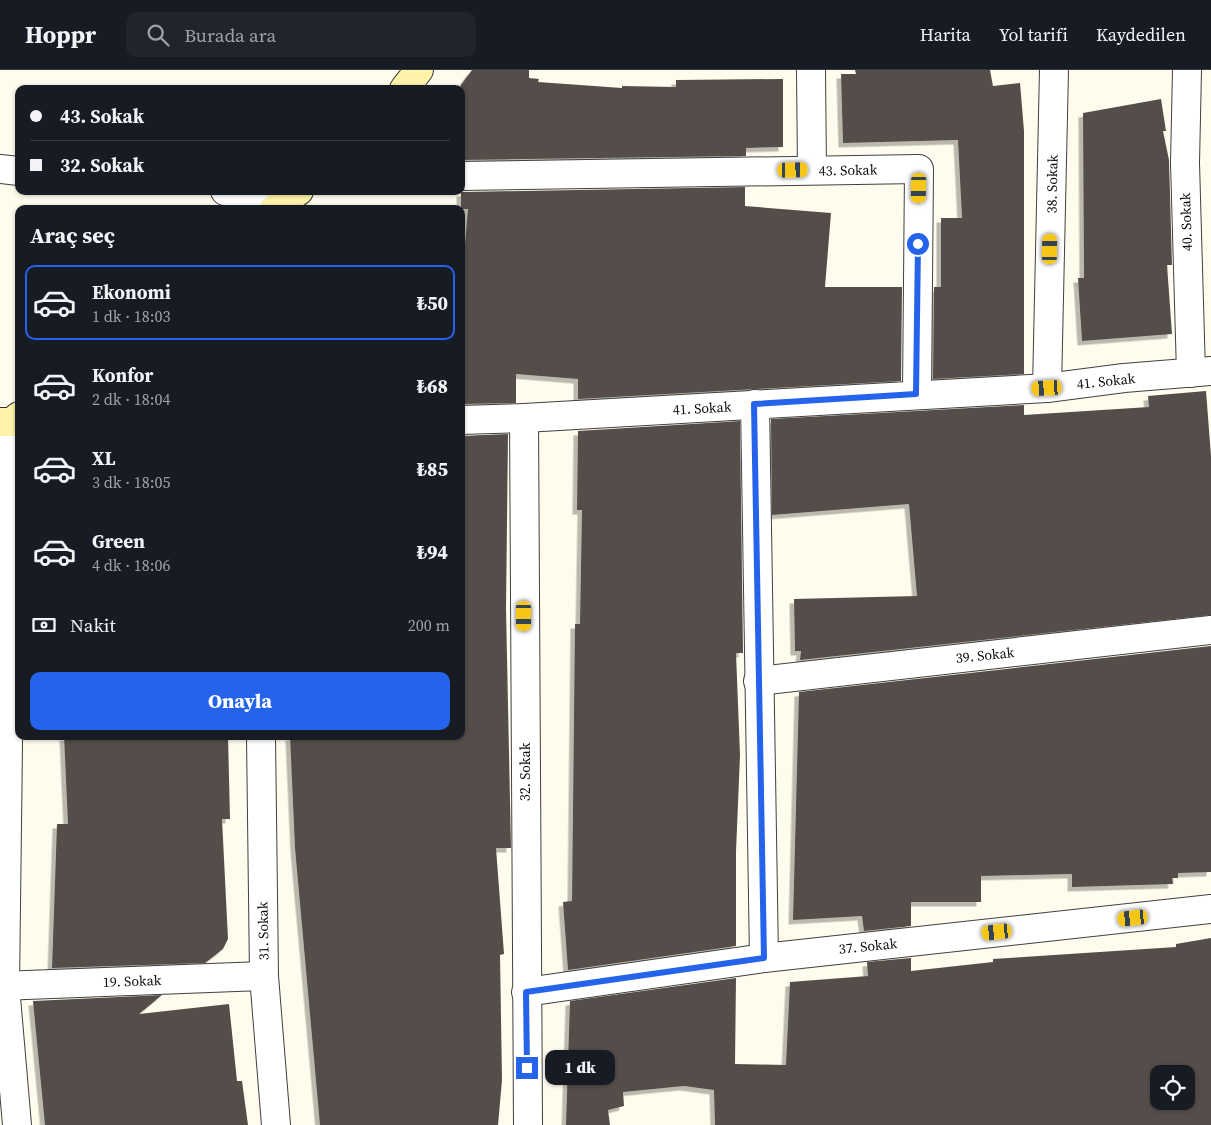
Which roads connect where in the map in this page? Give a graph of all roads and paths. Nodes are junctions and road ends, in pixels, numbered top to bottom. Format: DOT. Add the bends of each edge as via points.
graph roads {
  1 [pos="419,70"];
  2 [pos="811,70"];
  3 [pos="1054,70"];
  4 [pos="1187,70"];
  5 [pos="407,85"];
  6 [pos="0,169"];
  7 [pos="812,170"];
  8 [pos="15,171"];
  9 [pos="465,176"];
  10 [pos="256,195"];
  11 [pos="287,199"];
  12 [pos="1201,372"];
  13 [pos="1047,388"];
  14 [pos="916,394"];
  15 [pos="754,404"];
  16 [pos="524,418"];
  17 [pos="12,420"];
  18 [pos="465,420"];
  19 [pos="1211,630"];
  20 [pos="758,681"];
  21 [pos="261,740"];
  22 [pos="1211,909"];
  23 [pos="764,958"];
  24 [pos="264,976"];
  25 [pos="2,986"];
  26 [pos="526,992"];
  27 [pos="17,1125"];
  28 [pos="276,1125"];
  29 [pos="528,1125"];
  1 -- 5 [label="main road"];
  2 -- 7 [label="street"];
  3 -- 13 [label="street, 38. Sokak"];
  4 -- 12 [label="street, 40. Sokak" via="1185,163"];
  6 -- 8 [label="street"];
  7 -- 9 [label="street, 43. Sokak"];
  7 -- 14 [label="street, 43. Sokak" via="919,169"];
  10 -- 11 [label="street"];
  12 -- 13 [label="street, 41. Sokak"];
  13 -- 14 [label="street, 41. Sokak"];
  14 -- 15 [label="street, 41. Sokak"];
  15 -- 16 [label="street, 41. Sokak"];
  15 -- 20 [label="street"];
  16 -- 18 [label="street, 41. Sokak"];
  16 -- 26 [label="street, 32. Sokak"];
  17 -- 25 [label="street"];
  19 -- 20 [label="street, 39. Sokak"];
  20 -- 23 [label="street"];
  21 -- 24 [label="street, 31. Sokak"];
  22 -- 23 [label="street, 37. Sokak"];
  23 -- 26 [label="street, 37. Sokak"];
  24 -- 25 [label="street, 19. Sokak"];
  24 -- 28 [label="street, 31. Sokak"];
  25 -- 27 [label="street"];
  26 -- 29 [label="street, 32. Sokak"];
}
